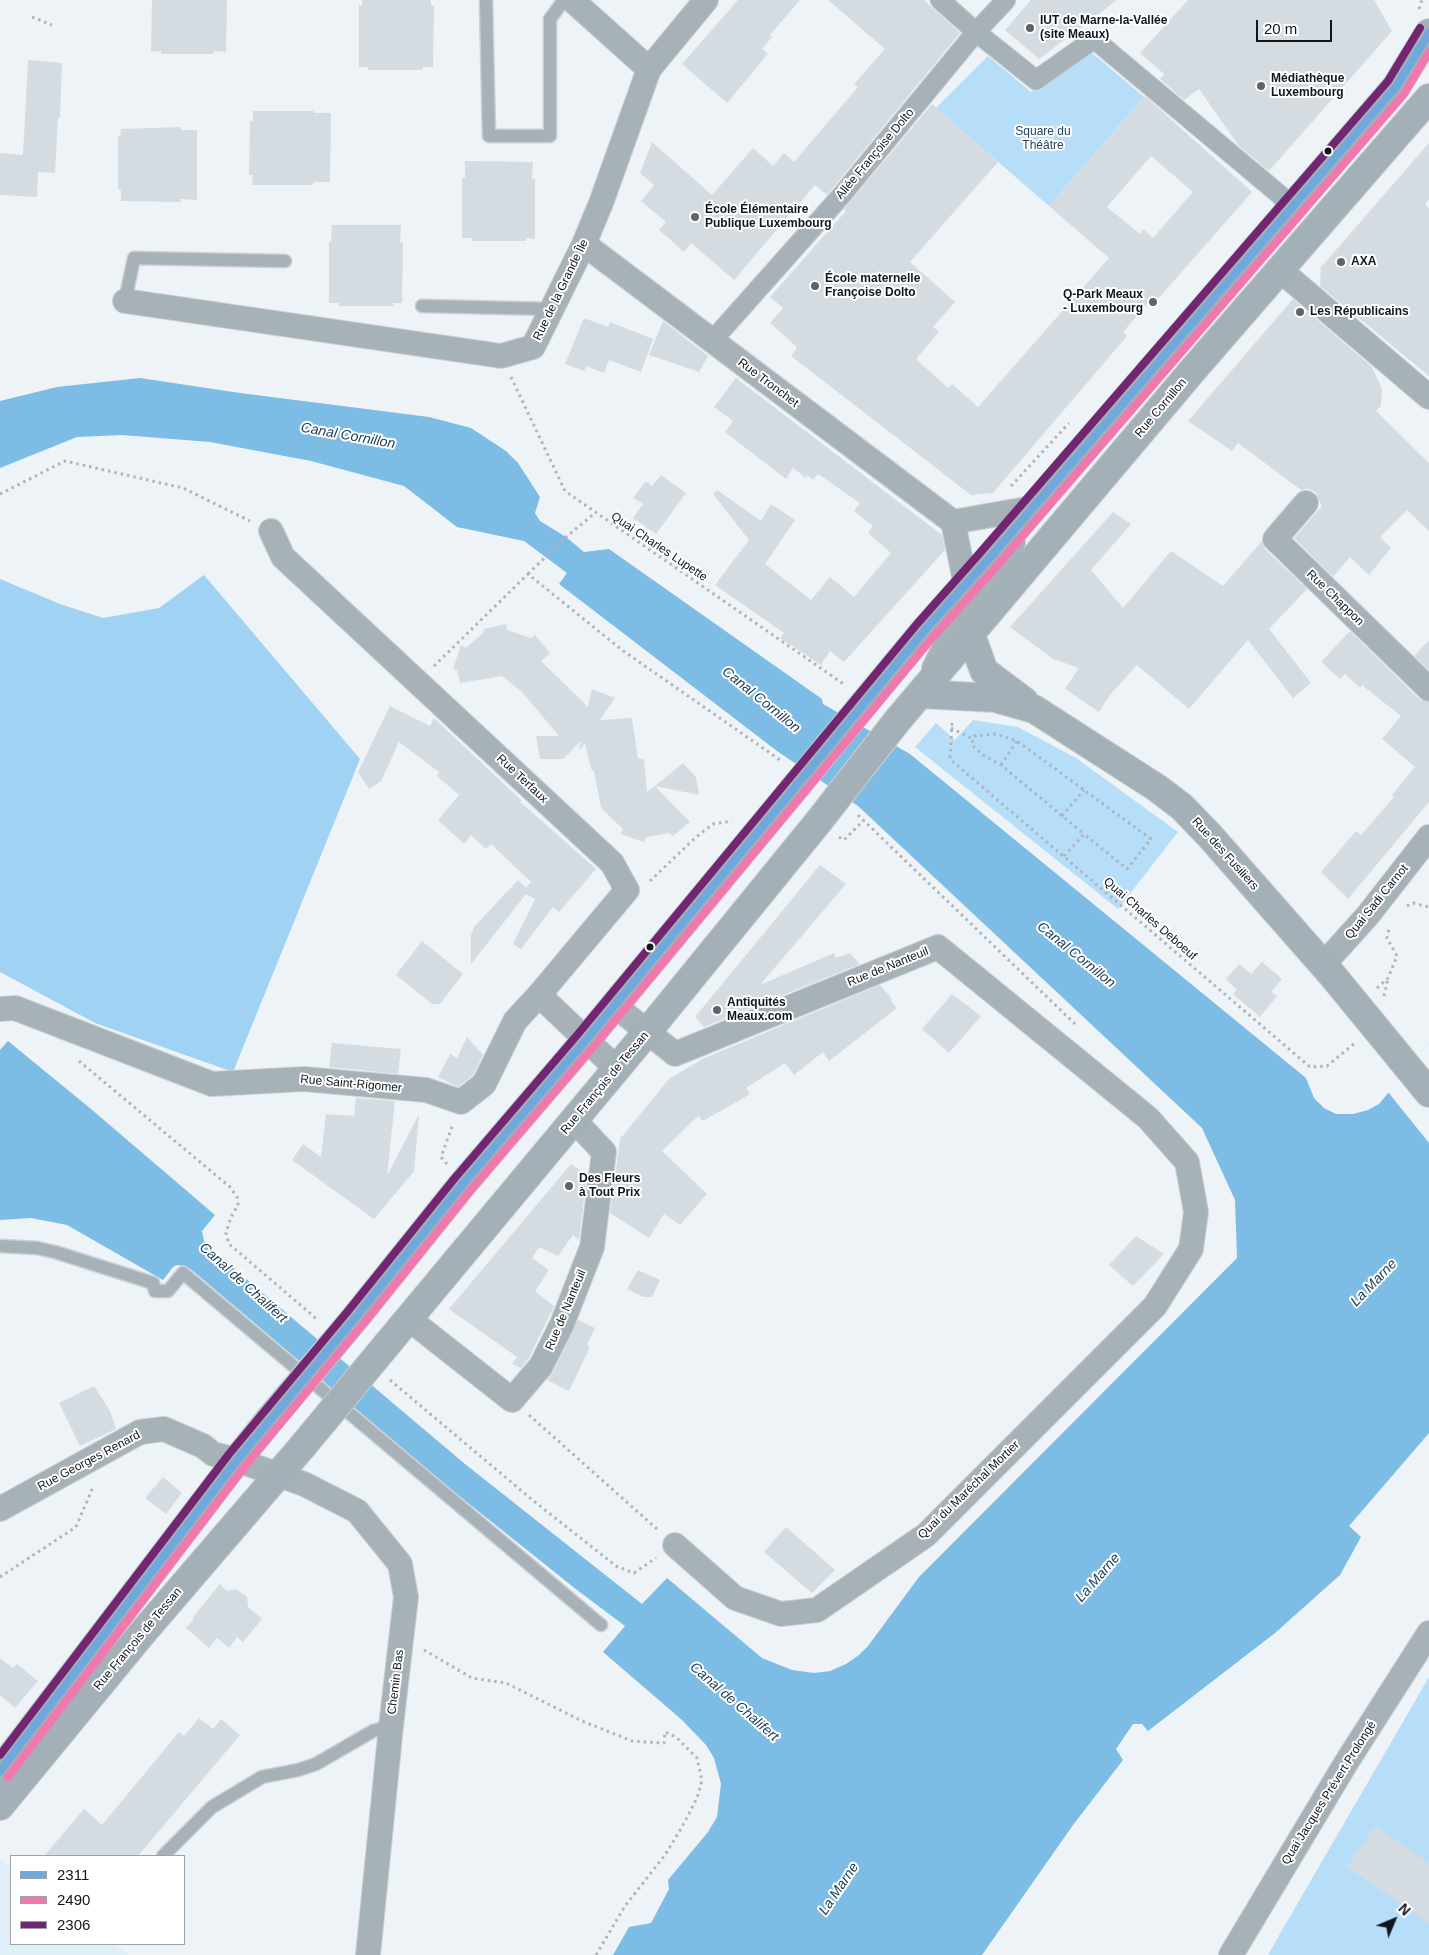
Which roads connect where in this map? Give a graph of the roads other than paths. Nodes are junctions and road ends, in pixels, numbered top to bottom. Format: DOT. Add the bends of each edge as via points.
graph roads {
  1 [pos="486,0"];
  2 [pos="564,0"];
  3 [pos="572,0"];
  4 [pos="706,0"];
  5 [pos="940,0"];
  6 [pos="1006,0"];
  7 [pos="976,32"];
  8 [pos="1429,32"];
  9 [pos="649,69"];
  10 [pos="1429,98"];
  11 [pos="1292,208"];
  12 [pos="584,244"];
  13 [pos="285,261"];
  14 [pos="1280,270"];
  15 [pos="125,301"];
  16 [pos="422,306"];
  17 [pos="553,310"];
  18 [pos="712,341"];
  19 [pos="1429,397"];
  20 [pos="1306,503"];
  21 [pos="1032,508"];
  22 [pos="953,522"];
  23 [pos="271,530"];
  24 [pos="966,586"];
  25 [pos="972,635"];
  26 [pos="1429,689"];
  27 [pos="920,694"];
  28 [pos="1034,709"];
  29 [pos="897,721"];
  30 [pos="1429,837"];
  31 [pos="1324,965"];
  32 [pos="539,995"];
  33 [pos="614,1005"];
  34 [pos="0,1009"];
  35 [pos="648,1031"];
  36 [pos="586,1040"];
  37 [pos="617,1069"];
  38 [pos="1429,1093"];
  39 [pos="574,1120"];
  40 [pos="0,1246"];
  41 [pos="1191,1249"];
  42 [pos="409,1319"];
  43 [pos="236,1460"];
  44 [pos="279,1475"];
  45 [pos="0,1509"];
  46 [pos="675,1545"];
  47 [pos="601,1625"];
  48 [pos="1429,1633"];
  49 [pos="391,1726"];
  50 [pos="0,1771"];
  51 [pos="0,1806"];
  52 [pos="164,1855"];
  53 [pos="368,1955"];
  54 [pos="1230,1955"];
  1 -- 2 [label="lane" via="489,136 550,136 550,19"];
  3 -- 9 [label="street"];
  4 -- 9 [label="street, Rue de la Grande Île"];
  5 -- 7 [label="street"];
  6 -- 7 [label="street, Allée Françoise Dolto"];
  7 -- 11 [label="street" via="1036,80 1094,39"];
  7 -- 18 [label="street, Allée Françoise Dolto" via="840,197"];
  8 -- 11 [label="main road" via="1396,87"];
  9 -- 12 [label="street, Rue de la Grande Île"];
  10 -- 14 [label="main road, Rue Cornillon"];
  11 -- 21 [label="main road"];
  12 -- 17 [label="street, Rue de la Grande Île"];
  12 -- 18 [label="street, Rue Tronchet"];
  13 -- 15 [label="lane" via="134,258"];
  14 -- 19 [label="street"];
  14 -- 25 [label="main road, Rue Cornillon"];
  15 -- 17 [label="street, Rue de la Grande Île" via="501,356 534,347"];
  16 -- 17 [label="lane"];
  18 -- 22 [label="street, Rue Tronchet"];
  20 -- 26 [label="street, Rue Chappon" via="1275,539"];
  21 -- 22 [label="street"];
  21 -- 24 [label="main road"];
  21 -- 25 [label="street" via="978,604"];
  22 -- 24 [label="street"];
  23 -- 32 [label="street, Rue Terfaux" via="283,557 612,863 627,890"];
  24 -- 27 [label="street" via="956,625"];
  24 -- 33 [label="main road, bridge" via="867,700 791,778 755,835"];
  25 -- 27 [label="main road, Rue Cornillon"];
  25 -- 28 [label="main road, Rue des Fusiliers" via="984,671"];
  27 -- 28 [label="main road, Rue des Fusiliers" via="995,698"];
  27 -- 29 [label="main road, Rue Cornillon"];
  28 -- 31 [label="main road, Rue des Fusiliers" via="1182,807"];
  29 -- 35 [label="main road, Rue François de Tessan, bridge"];
  30 -- 31 [label="street, Quai Sadi Carnot"];
  31 -- 38 [label="main road, Rue des Fusiliers"];
  32 -- 34 [label="street, Rue Saint-Rigomer" via="515,1021 484,1084 461,1102 426,1090 304,1079 212,1084 15,1008"];
  32 -- 36 [label="street"];
  33 -- 35 [label="street"];
  33 -- 36 [label="main road"];
  35 -- 37 [label="main road, Rue François de Tessan"];
  35 -- 41 [label="street, Rue de Nanteuil" via="675,1054 938,947 1148,1118 1187,1162 1196,1212"];
  36 -- 37 [label="street"];
  36 -- 43 [label="main road, bridge"];
  37 -- 39 [label="main road, Rue François de Tessan"];
  39 -- 42 [label="main road, Rue François de Tessan"];
  39 -- 42 [label="street, Rue de Nanteuil" via="604,1152 592,1247 562,1324 541,1366 512,1400"];
  40 -- 47 [label="lane" via="55,1252 153,1283 155,1291 168,1291 183,1273"];
  41 -- 46 [label="street, Quai du Maréchal Mortier" via="1155,1306 926,1535 817,1610 781,1614 735,1598"];
  42 -- 44 [label="main road, Rue François de Tessan, bridge"];
  43 -- 44 [label="street, Rue Georges Renard"];
  43 -- 45 [label="street, Rue Georges Renard" via="213,1454 164,1428 140,1432"];
  43 -- 50 [label="main road"];
  44 -- 49 [label="street, Chemin Bas" via="304,1484 357,1512 400,1564 406,1596"];
  44 -- 51 [label="main road, Rue François de Tessan" via="139,1636"];
  48 -- 54 [label="street, Quai Jacques Prévert Prolongé" via="1346,1762"];
  49 -- 52 [label="lane" via="373,1731 316,1764 262,1777 212,1806"];
  49 -- 53 [label="street, Chemin Bas"];
}
